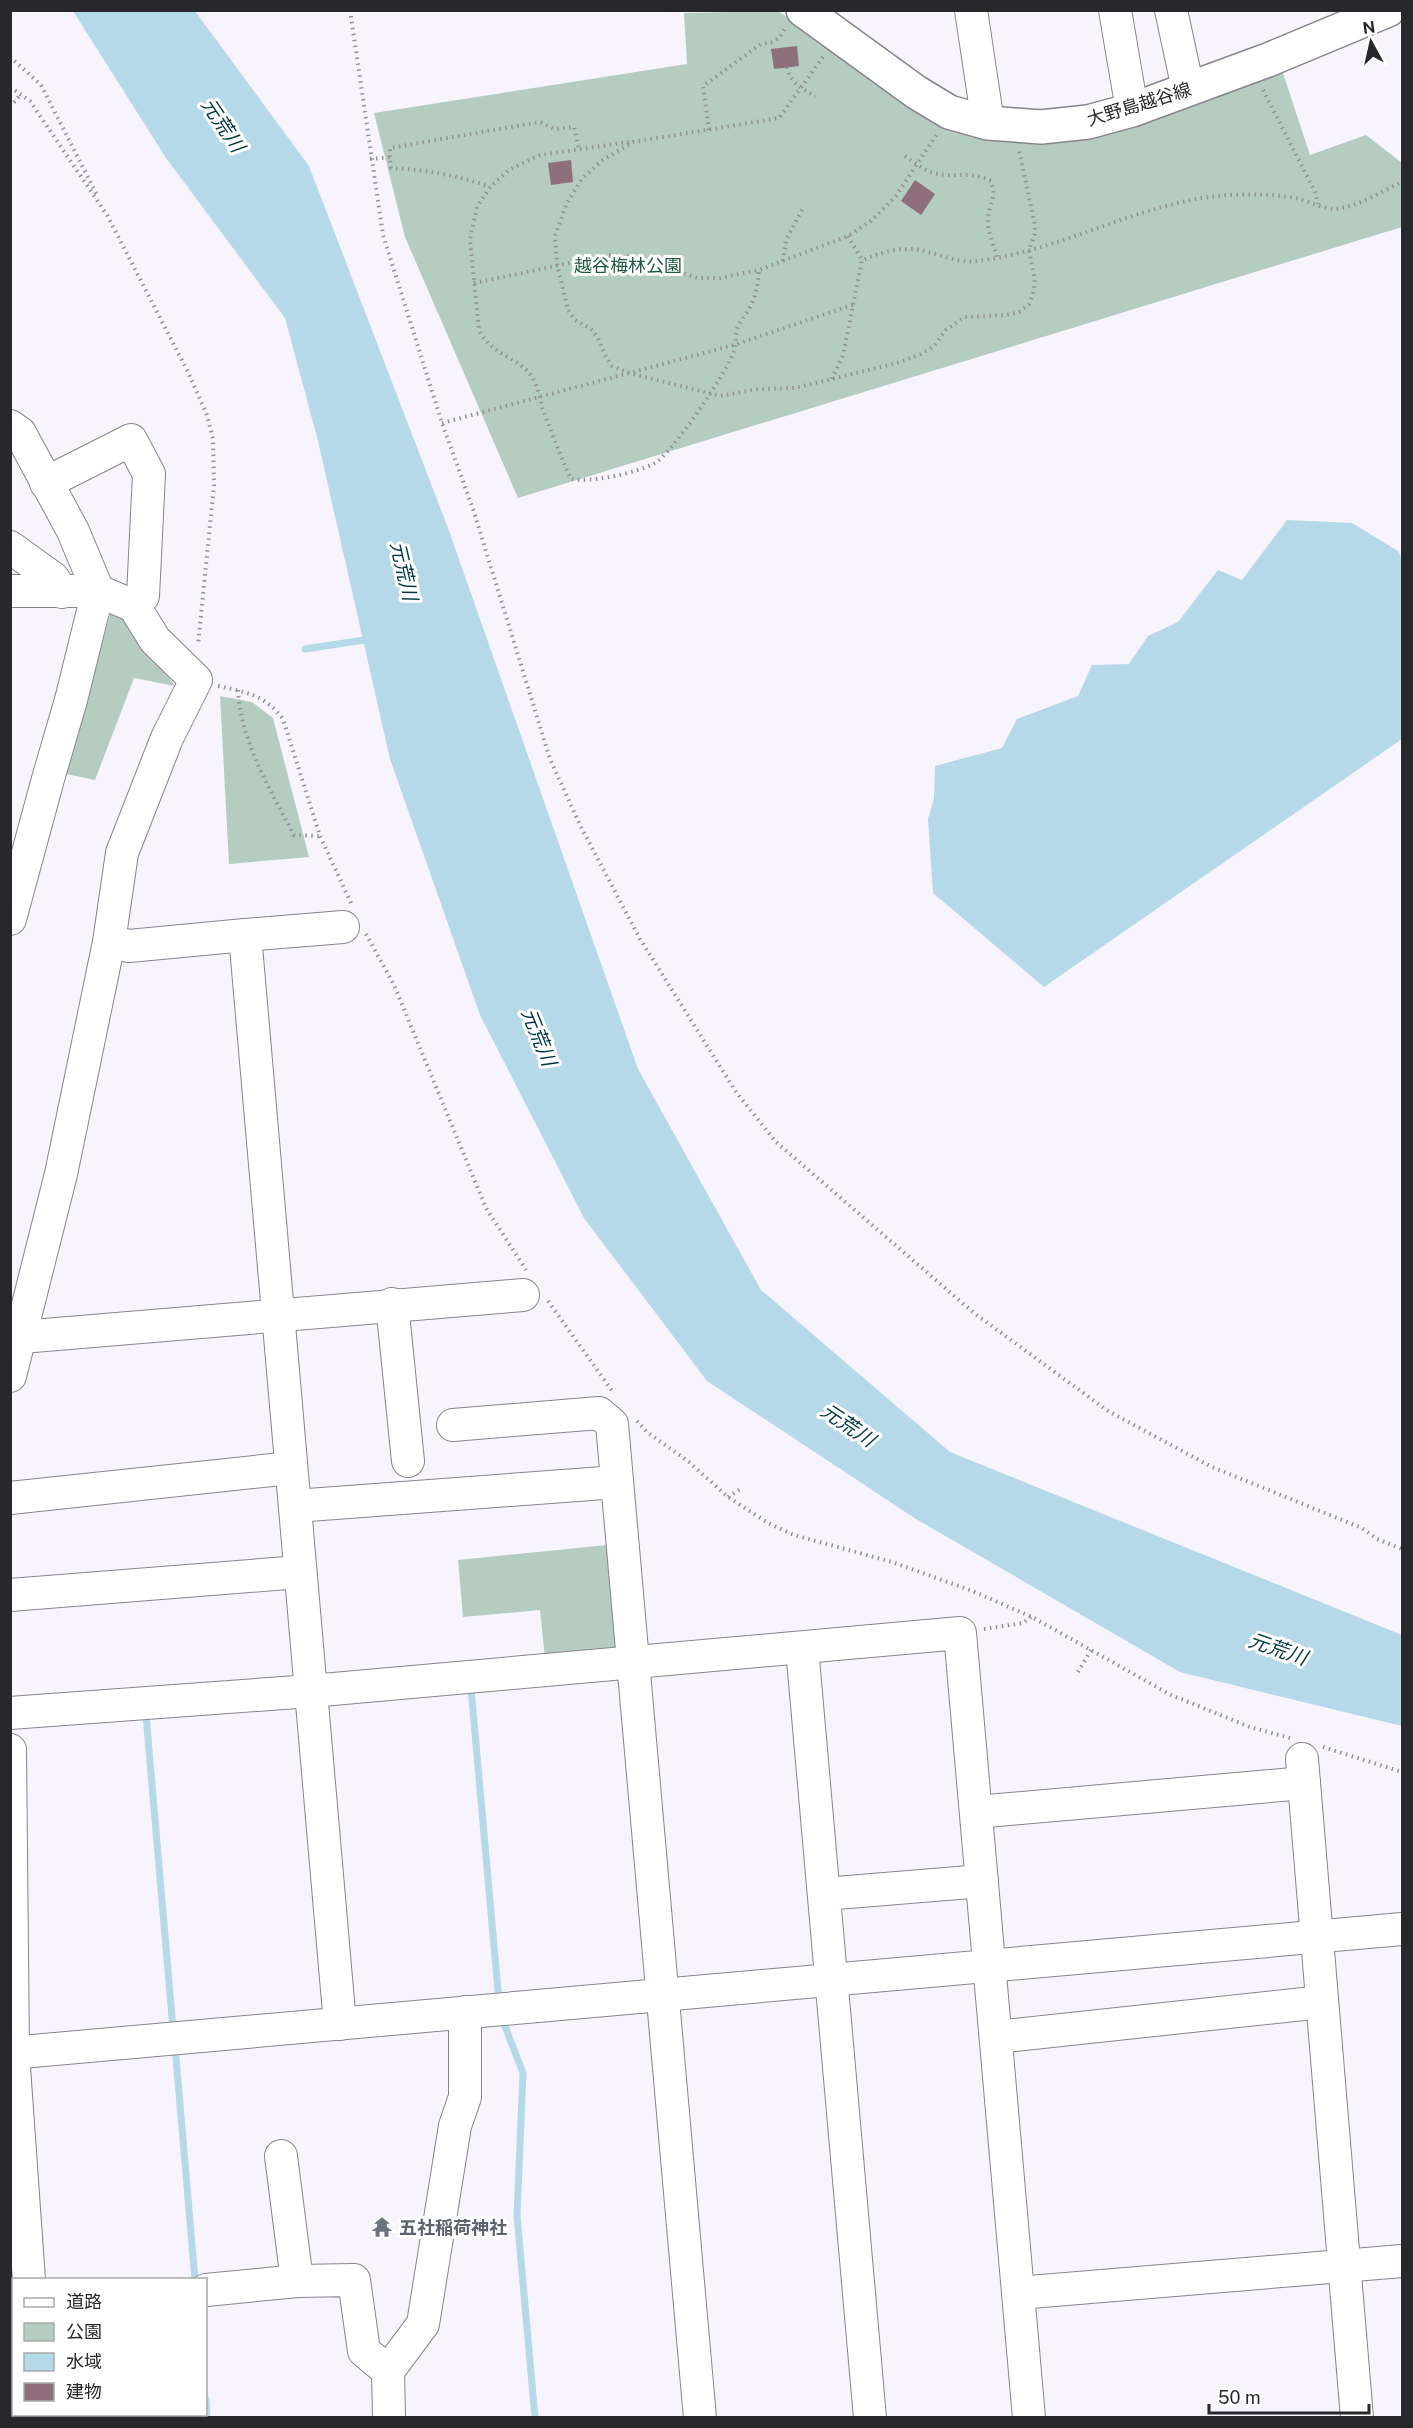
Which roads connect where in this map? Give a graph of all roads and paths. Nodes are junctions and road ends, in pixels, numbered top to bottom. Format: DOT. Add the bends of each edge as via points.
graph roads {
  1 [pos="350,10"];
  2 [pos="971,10"];
  3 [pos="1115,10"];
  4 [pos="1171,10"];
  5 [pos="1388,10"];
  6 [pos="794,19"];
  7 [pos="826,53"];
  8 [pos="10,57"];
  9 [pos="787,67"];
  10 [pos="1258,81"];
  11 [pos="10,87"];
  12 [pos="802,88"];
  13 [pos="1188,89"];
  14 [pos="21,94"];
  15 [pos="815,97"];
  16 [pos="10,107"];
  17 [pos="1132,110"];
  18 [pos="988,123"];
  19 [pos="709,130"];
  20 [pos="938,133"];
  21 [pos="633,142"];
  22 [pos="1019,146"];
  23 [pos="579,150"];
  24 [pos="905,156"];
  25 [pos="390,157"];
  26 [pos="370,159"];
  27 [pos="916,165"];
  28 [pos="1402,182"];
  29 [pos="490,187"];
  30 [pos="1318,205"];
  31 [pos="804,206"];
  32 [pos="107,215"];
  33 [pos="848,236"];
  34 [pos="1029,250"];
  35 [pos="997,257"];
  36 [pos="862,260"];
  37 [pos="783,261"];
  38 [pos="557,264"];
  39 [pos="759,270"];
  40 [pos="474,282"];
  41 [pos="855,304"];
  42 [pos="734,345"];
  43 [pos="629,373"];
  44 [pos="831,379"];
  45 [pos="710,394"];
  46 [pos="539,397"];
  47 [pos="442,423"];
  48 [pos="10,426"];
  49 [pos="46,483"];
  50 [pos="10,547"];
  51 [pos="10,591"];
  52 [pos="98,591"];
  53 [pos="62,592"];
  54 [pos="134,606"];
  55 [pos="195,680"];
  56 [pos="238,690"];
  57 [pos="320,836"];
  58 [pos="10,919"];
  59 [pos="353,921"];
  60 [pos="245,935"];
  61 [pos="109,942"];
  62 [pos="532,1288"];
  63 [pos="392,1305"];
  64 [pos="278,1314"];
  65 [pos="21,1337"];
  66 [pos="10,1376"];
  67 [pos="616,1395"];
  68 [pos="633,1417"];
  69 [pos="453,1425"];
  70 [pos="408,1461"];
  71 [pos="291,1468"];
  72 [pos="617,1482"];
  73 [pos="742,1488"];
  74 [pos="728,1497"];
  75 [pos="10,1498"];
  76 [pos="295,1506"];
  77 [pos="1402,1550"];
  78 [pos="300,1572"];
  79 [pos="10,1595"];
  80 [pos="1032,1617"];
  81 [pos="960,1634"];
  82 [pos="802,1648"];
  83 [pos="1090,1650"];
  84 [pos="633,1664"];
  85 [pos="1078,1672"];
  86 [pos="311,1691"];
  87 [pos="10,1713"];
  88 [pos="10,1750"];
  89 [pos="1304,1756"];
  90 [pos="1402,1772"];
  91 [pos="976,1812"];
  92 [pos="982,1881"];
  93 [pos="824,1894"];
  94 [pos="1402,1929"];
  95 [pos="1317,1937"];
  96 [pos="989,1966"];
  97 [pos="832,1980"];
  98 [pos="662,1995"];
  99 [pos="1322,2002"];
  100 [pos="488,2010"];
  101 [pos="340,2024"];
  102 [pos="996,2037"];
  103 [pos="12,2053"];
  104 [pos="281,2156"];
  105 [pos="1402,2261"];
  106 [pos="1344,2266"];
  107 [pos="29,2278"];
  108 [pos="297,2281"];
  109 [pos="207,2290"];
  110 [pos="1018,2293"];
  111 [pos="388,2371"];
  112 [pos="389,2418"];
  113 [pos="700,2418"];
  114 [pos="870,2418"];
  115 [pos="1029,2418"];
  116 [pos="1357,2418"];
  1 -- 26 [label="path"];
  2 -- 18 [label="street"];
  3 -- 17 [label="street"];
  4 -- 13 [label="street"];
  5 -- 13 [label="main road, 大野島越谷線"];
  6 -- 18 [label="main road, 大野島越谷線" via="949,112"];
  6 -- 19 [label="path" via="780,37 761,44 703,86"];
  7 -- 12 [label="path"];
  8 -- 32 [label="path" via="41,85"];
  9 -- 12 [label="path" via="788,75"];
  10 -- 30 [label="path"];
  11 -- 14 [label="path"];
  12 -- 15 [label="path"];
  12 -- 19 [label="path" via="779,118"];
  13 -- 17 [label="main road, 大野島越谷線"];
  14 -- 16 [label="path"];
  14 -- 32 [label="path" via="30,101"];
  17 -- 18 [label="main road, 大野島越谷線" via="1088,122 1041,126"];
  19 -- 21 [label="path"];
  20 -- 27 [label="path"];
  21 -- 23 [label="path"];
  21 -- 38 [label="path" via="601,161 581,180 555,236"];
  22 -- 34 [label="path" via="1035,225"];
  23 -- 25 [label="path" via="574,127 554,129 540,122 390,148"];
  23 -- 29 [label="path" via="540,155 509,170"];
  24 -- 27 [label="path"];
  25 -- 26 [label="path"];
  25 -- 29 [label="path" via="391,168 426,170"];
  26 -- 47 [label="path" via="383,235"];
  27 -- 33 [label="path" via="896,196 871,221"];
  27 -- 35 [label="path" via="934,173 982,176 991,181 994,192 988,226"];
  28 -- 30 [label="path" via="1346,206 1334,209"];
  29 -- 40 [label="path" via="477,207 470,239"];
  30 -- 34 [label="path" via="1263,194 1191,201"];
  31 -- 37 [label="path" via="786,240"];
  32 -- 55 [label="path" via="188,372 213,439 214,485"];
  33 -- 36 [label="path"];
  33 -- 37 [label="path"];
  34 -- 35 [label="path"];
  34 -- 44 [label="path" via="1035,280 1033,294 1019,312 965,317 921,354"];
  35 -- 36 [label="path" via="955,260 912,249 884,252"];
  36 -- 41 [label="path"];
  37 -- 39 [label="path"];
  38 -- 39 [label="path" via="608,255 639,257 697,278"];
  38 -- 40 [label="path"];
  38 -- 43 [label="path" via="568,310 575,320 591,329 612,366"];
  39 -- 42 [label="path" via="758,287 737,327"];
  40 -- 46 [label="path" via="479,330 484,339 497,352 524,366"];
  41 -- 42 [label="path"];
  41 -- 44 [label="path" via="843,355"];
  42 -- 43 [label="path"];
  42 -- 45 [label="path"];
  43 -- 45 [label="path"];
  43 -- 46 [label="path"];
  44 -- 45 [label="path" via="795,388"];
  45 -- 46 [label="path" via="667,454 654,464 583,481 571,479"];
  46 -- 47 [label="path"];
  47 -- 77 [label="path" via="550,759 580,825 652,958 736,1092 776,1142 974,1313 1108,1412 1212,1467 1362,1528"];
  48 -- 49 [label="street" via="20,433"];
  49 -- 52 [label="street"];
  49 -- 54 [label="street" via="131,440 149,474 143,596"];
  50 -- 53 [label="street" via="53,578"];
  51 -- 53 [label="street"];
  52 -- 53 [label="street"];
  52 -- 54 [label="street"];
  52 -- 58 [label="street"];
  54 -- 55 [label="street" via="155,640"];
  55 -- 56 [label="path"];
  55 -- 61 [label="street" via="167,738 122,853"];
  56 -- 57 [label="path" via="272,704 283,719"];
  56 -- 57 [label="path" via="239,711 261,772 294,835"];
  57 -- 59 [label="path"];
  59 -- 60 [label="street"];
  59 -- 62 [label="path" via="394,985 486,1208"];
  60 -- 61 [label="street" via="129,946"];
  60 -- 64 [label="street"];
  61 -- 65 [label="street" via="61,1174"];
  62 -- 63 [label="street"];
  62 -- 67 [label="path"];
  63 -- 64 [label="street"];
  63 -- 70 [label="street"];
  64 -- 65 [label="street"];
  64 -- 71 [label="street"];
  65 -- 66 [label="street"];
  68 -- 74 [label="path"];
  69 -- 72 [label="street" via="599,1413 612,1424"];
  71 -- 75 [label="street"];
  71 -- 76 [label="street"];
  72 -- 76 [label="street"];
  72 -- 84 [label="street"];
  73 -- 74 [label="path"];
  74 -- 80 [label="path" via="794,1535 892,1562"];
  76 -- 78 [label="street"];
  78 -- 79 [label="street"];
  78 -- 86 [label="street"];
  80 -- 81 [label="path" via="1023,1623"];
  80 -- 83 [label="path"];
  81 -- 82 [label="street"];
  81 -- 91 [label="street"];
  82 -- 84 [label="street"];
  82 -- 93 [label="street"];
  83 -- 85 [label="path"];
  83 -- 89 [label="path" via="1171,1695 1250,1727"];
  84 -- 86 [label="street"];
  84 -- 98 [label="street"];
  86 -- 87 [label="street"];
  86 -- 101 [label="street"];
  88 -- 103 [label="street"];
  89 -- 90 [label="path"];
  89 -- 91 [label="street"];
  89 -- 95 [label="street"];
  91 -- 92 [label="street"];
  92 -- 93 [label="street"];
  92 -- 96 [label="street"];
  93 -- 97 [label="street"];
  94 -- 95 [label="street"];
  95 -- 96 [label="street"];
  95 -- 99 [label="street"];
  96 -- 97 [label="street"];
  96 -- 102 [label="street"];
  97 -- 98 [label="street"];
  97 -- 114 [label="street"];
  98 -- 100 [label="street"];
  98 -- 113 [label="street"];
  99 -- 102 [label="street"];
  99 -- 106 [label="street"];
  100 -- 101 [label="street"];
  100 -- 111 [label="street" via="455,2126 423,2324"];
  101 -- 103 [label="street"];
  102 -- 110 [label="street"];
  103 -- 107 [label="street"];
  104 -- 108 [label="street"];
  105 -- 106 [label="street"];
  106 -- 110 [label="street"];
  106 -- 116 [label="street"];
  108 -- 109 [label="street"];
  108 -- 111 [label="street" via="354,2280 364,2351"];
  110 -- 115 [label="street"];
  111 -- 112 [label="street"];
}
